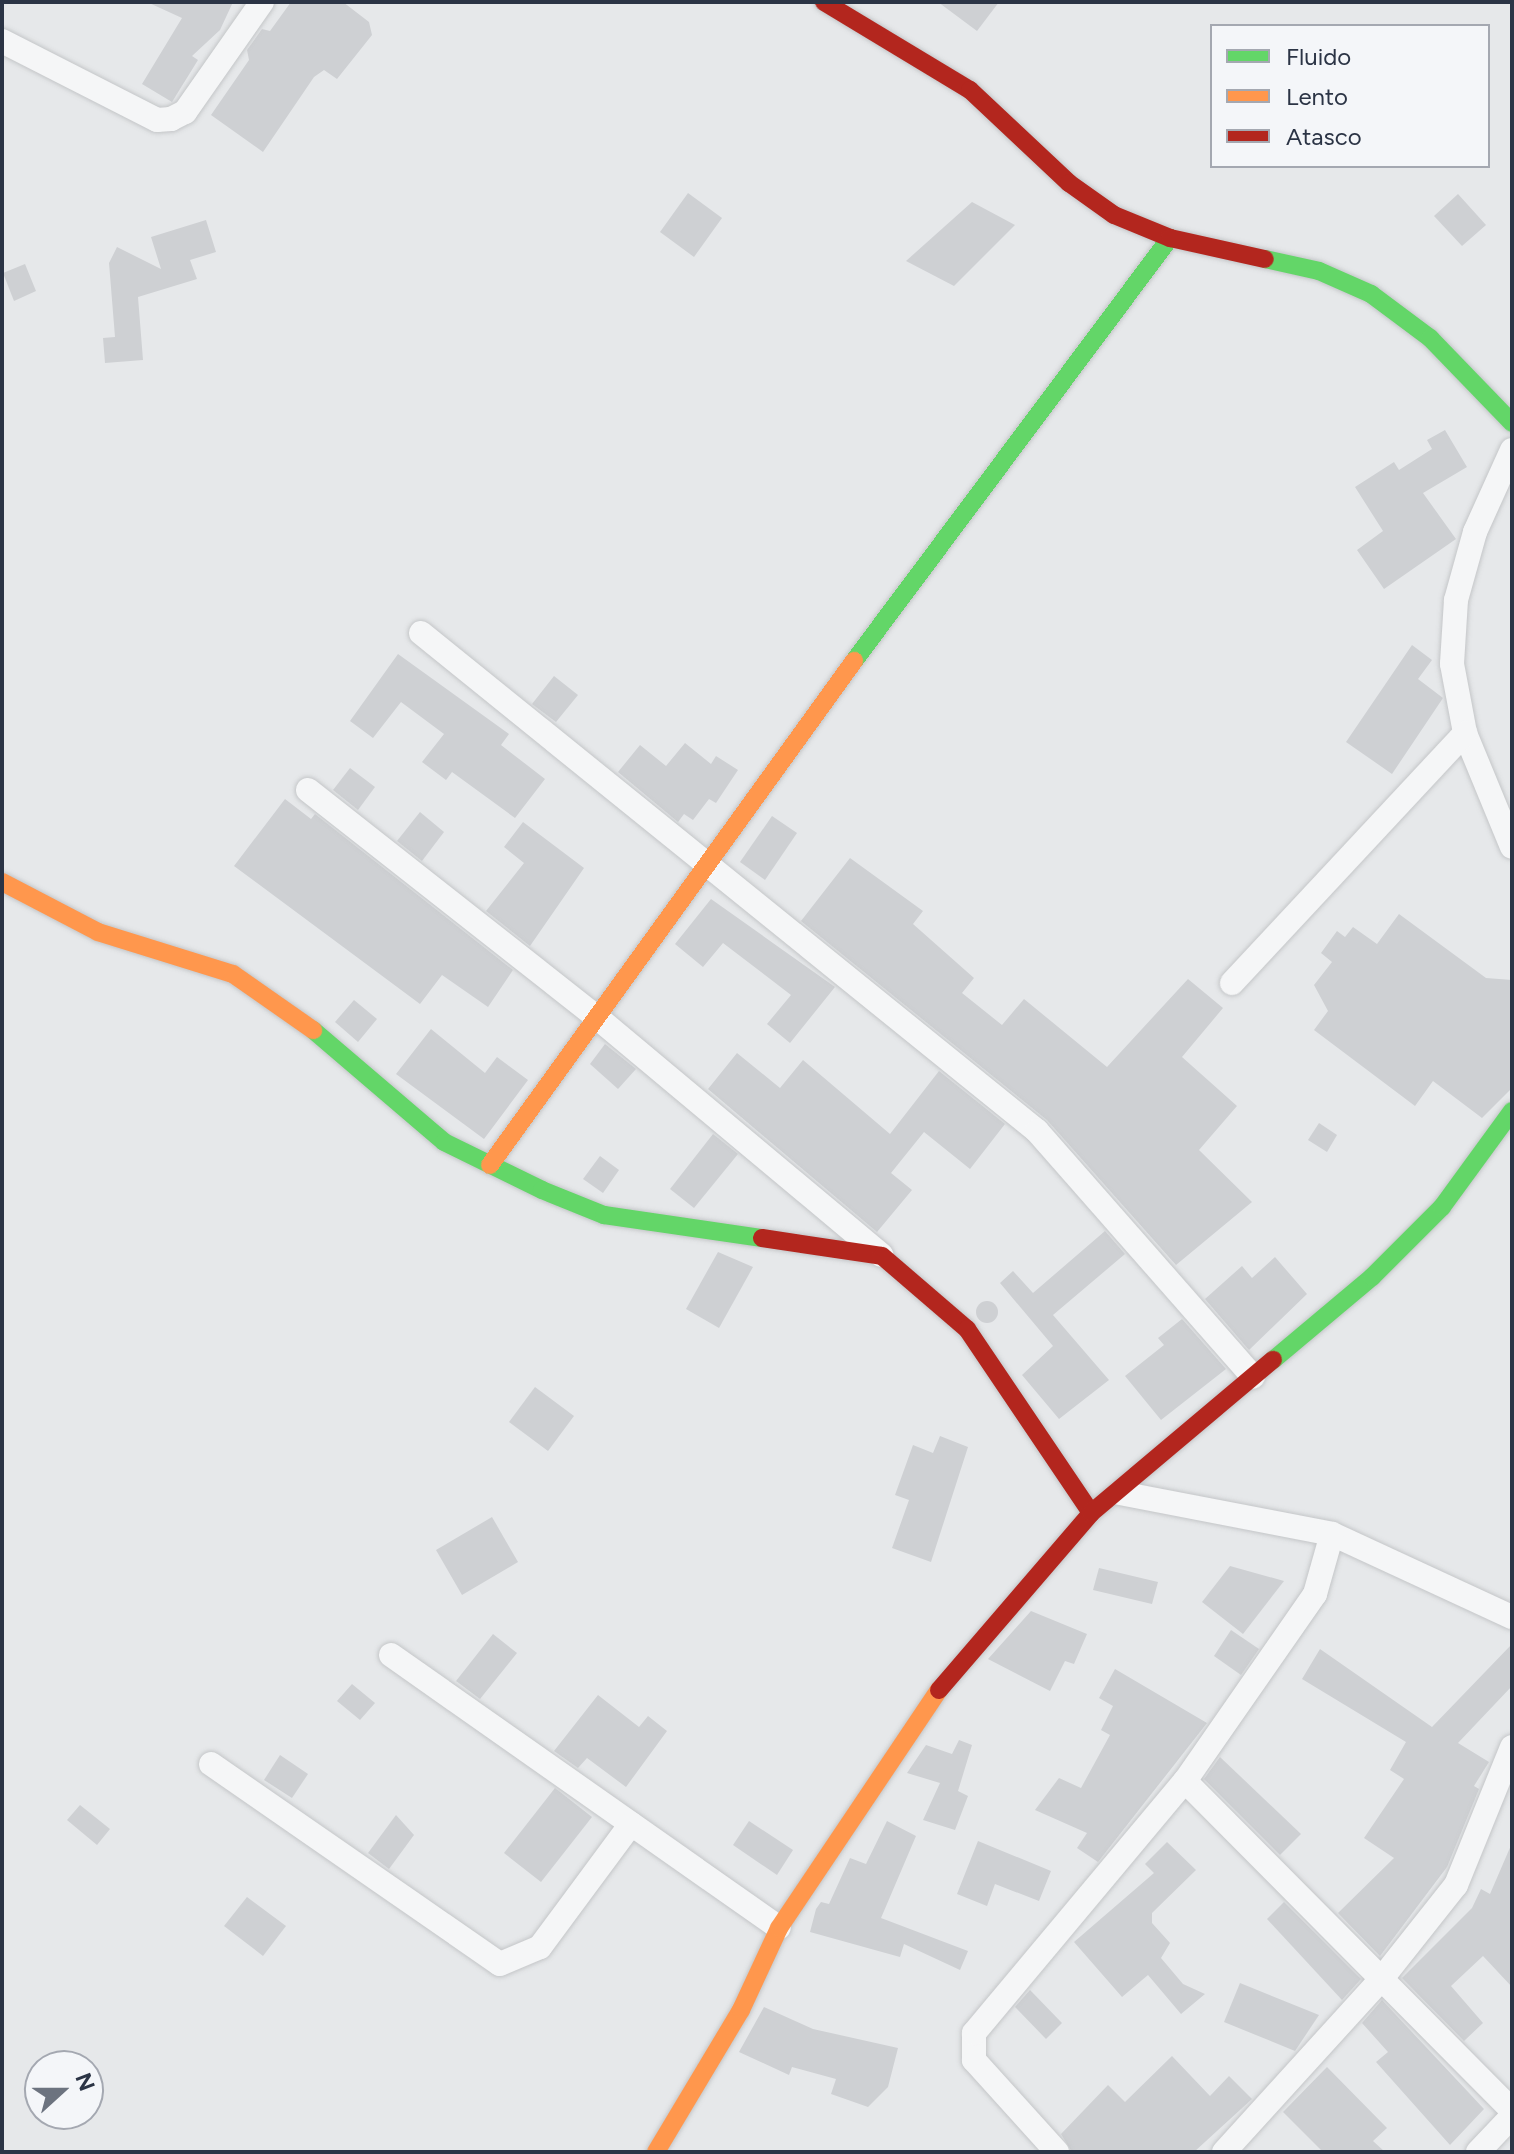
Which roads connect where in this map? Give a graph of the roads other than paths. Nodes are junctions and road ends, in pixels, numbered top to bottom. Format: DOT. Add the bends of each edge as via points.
graph roads {
  1 [pos="262,2"];
  2 [pos="824,2"];
  3 [pos="2,41"];
  4 [pos="1170,238"];
  5 [pos="1512,423"];
  6 [pos="1512,450"];
  7 [pos="421,633"];
  8 [pos="1465,733"];
  9 [pos="308,790"];
  10 [pos="1512,847"];
  11 [pos="706,858"];
  12 [pos="2,882"];
  13 [pos="1232,983"];
  14 [pos="599,1019"];
  15 [pos="1512,1111"];
  16 [pos="490,1165"];
  17 [pos="882,1256"];
  18 [pos="1253,1377"];
  19 [pos="1120,1493"];
  20 [pos="1091,1513"];
  21 [pos="1332,1534"];
  22 [pos="1512,1617"];
  23 [pos="391,1655"];
  24 [pos="1512,1747"];
  25 [pos="211,1764"];
  26 [pos="1185,1781"];
  27 [pos="631,1824"];
  28 [pos="779,1928"];
  29 [pos="1383,1977"];
  30 [pos="1512,2113"];
  31 [pos="656,2152"];
  32 [pos="1057,2152"];
  33 [pos="1224,2152"];
  34 [pos="1478,2152"];
  1 -- 3 [label="street" via="185,112 171,119 157,120"];
  2 -- 4 [label="street" via="970,90 1069,183 1114,215"];
  4 -- 5 [label="street" via="1319,271 1371,294 1430,338"];
  4 -- 11 [label="street"];
  6 -- 8 [label="street" via="1475,532 1456,600 1452,664"];
  7 -- 11 [label="street"];
  8 -- 10 [label="street"];
  8 -- 13 [label="street"];
  9 -- 14 [label="street"];
  11 -- 14 [label="street"];
  11 -- 18 [label="street" via="1037,1131"];
  12 -- 16 [label="street" via="98,932 233,974 267,994 444,1142"];
  14 -- 16 [label="street"];
  14 -- 17 [label="street"];
  15 -- 18 [label="street" via="1442,1207 1372,1277"];
  16 -- 17 [label="street" via="604,1215"];
  17 -- 20 [label="street" via="967,1329"];
  18 -- 19 [label="street"];
  19 -- 20 [label="street"];
  19 -- 21 [label="street"];
  20 -- 28 [label="street" via="955,1666"];
  21 -- 22 [label="street"];
  21 -- 26 [label="street" via="1315,1594"];
  23 -- 27 [label="street"];
  24 -- 29 [label="street" via="1456,1885"];
  25 -- 27 [label="street" via="500,1964 540,1947"];
  26 -- 29 [label="street"];
  26 -- 32 [label="street" via="974,2033 974,2060"];
  27 -- 28 [label="street"];
  28 -- 31 [label="street" via="741,2010"];
  29 -- 30 [label="street"];
  29 -- 33 [label="street"];
  30 -- 34 [label="street"];
}
